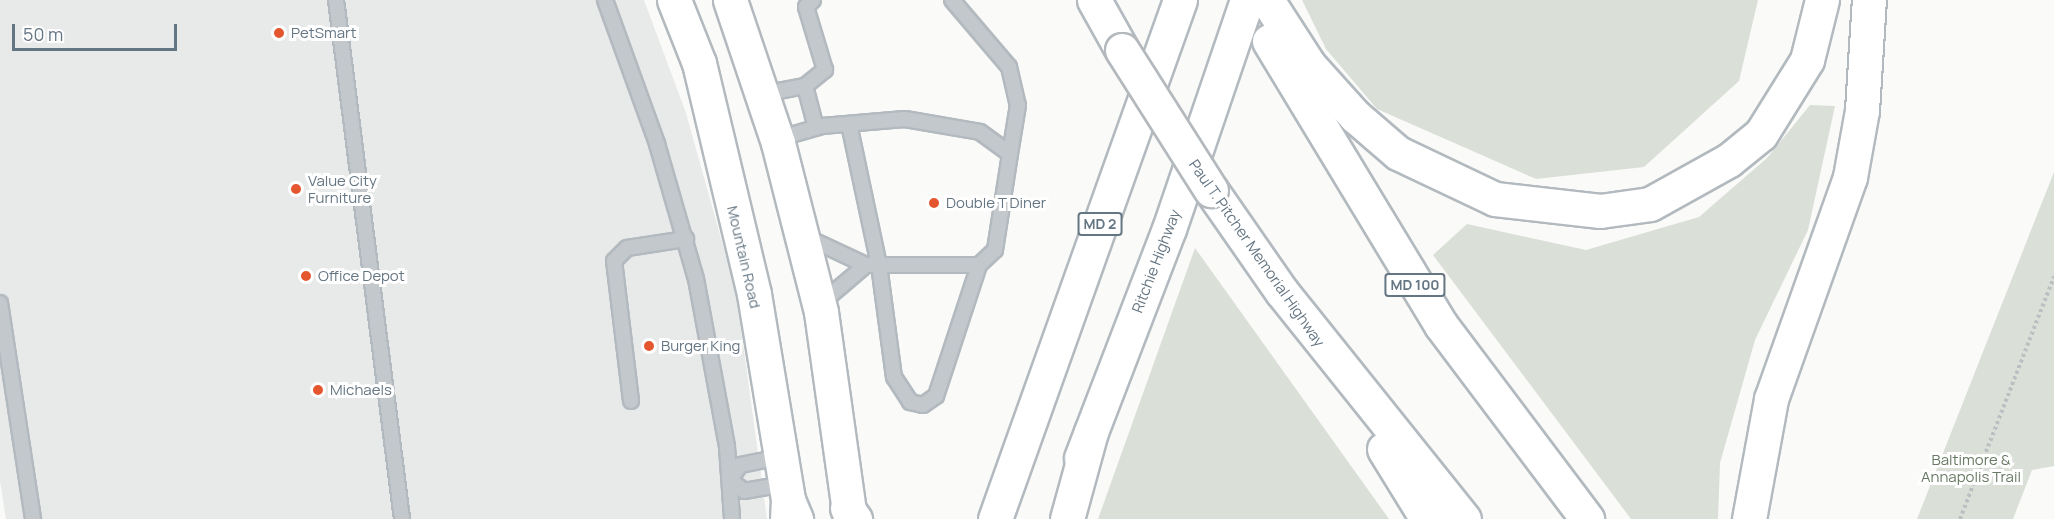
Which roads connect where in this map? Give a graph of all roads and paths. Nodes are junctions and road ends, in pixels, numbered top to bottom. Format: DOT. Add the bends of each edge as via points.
graph roads {
  1 [pos="336,0"];
  2 [pos="605,0"];
  3 [pos="674,0"];
  4 [pos="730,0"];
  5 [pos="813,0"];
  6 [pos="952,0"];
  7 [pos="1096,0"];
  8 [pos="1180,0"];
  9 [pos="1822,0"];
  10 [pos="1869,0"];
  11 [pos="1260,10"];
  12 [pos="805,86"];
  13 [pos="763,94"];
  14 [pos="849,124"];
  15 [pos="816,128"];
  16 [pos="777,139"];
  17 [pos="1010,154"];
  18 [pos="801,234"];
  19 [pos="686,239"];
  20 [pos="872,265"];
  21 [pos="979,265"];
  22 [pos="2054,277"];
  23 [pos="1282,292"];
  24 [pos="0,303"];
  25 [pos="819,305"];
  26 [pos="631,401"];
  27 [pos="1091,432"];
  28 [pos="1012,474"];
  29 [pos="730,480"];
  30 [pos="787,496"];
  31 [pos="851,515"];
  32 [pos="33,519"];
  33 [pos="402,519"];
  34 [pos="732,519"];
  35 [pos="974,519"];
  36 [pos="995,519"];
  37 [pos="1059,519"];
  38 [pos="1067,519"];
  39 [pos="1427,519"];
  40 [pos="1464,519"];
  41 [pos="1587,519"];
  42 [pos="1749,519"];
  43 [pos="1960,519"];
  1 -- 33 [label="lane"];
  2 -- 19 [label="lane"];
  3 -- 30 [label="main road, Mountain Road" via="699,63 754,294"];
  4 -- 13 [label="main road"];
  5 -- 12 [label="lane" via="806,7 825,70"];
  6 -- 17 [label="lane" via="1009,67 1018,105"];
  7 -- 23 [label="main road, Paul T. Pitcher Memorial Highway, bridge" via="1122,50 1211,190"];
  8 -- 28 [label="main road, MD 2"];
  9 -- 11 [label="main road" via="1807,60 1761,134 1729,159 1650,204 1600,211 1495,199 1398,153 1355,116"];
  10 -- 42 [label="main road" via="1862,110 1850,177 1771,399"];
  11 -- 27 [label="main road, Ritchie Highway" via="1169,229"];
  11 -- 41 [label="main road, MD 100" via="1441,325"];
  12 -- 13 [label="lane"];
  12 -- 15 [label="lane"];
  13 -- 16 [label="main road"];
  14 -- 15 [label="lane"];
  14 -- 17 [label="lane" via="906,119 980,132"];
  14 -- 20 [label="lane"];
  15 -- 16 [label="lane"];
  16 -- 18 [label="main road"];
  17 -- 21 [label="lane" via="995,250"];
  18 -- 20 [label="lane"];
  18 -- 25 [label="main road"];
  19 -- 26 [label="lane" via="627,248 614,261"];
  19 -- 29 [label="lane"];
  20 -- 21 [label="lane"];
  20 -- 21 [label="lane" via="894,377 910,402 923,405 936,396"];
  20 -- 25 [label="lane"];
  22 -- 43 [label="path"];
  23 -- 39 [label="main road"];
  23 -- 40 [label="main road, Paul T. Pitcher Memorial Highway"];
  24 -- 32 [label="lane"];
  25 -- 31 [label="main road"];
  27 -- 37 [label="main road, Ritchie Highway"];
  27 -- 38 [label="main road"];
  28 -- 35 [label="main road"];
  28 -- 36 [label="main road, MD 2"];
  29 -- 30 [label="lane" via="744,491"];
  29 -- 30 [label="lane" via="740,465"];
  29 -- 34 [label="lane"];
}
